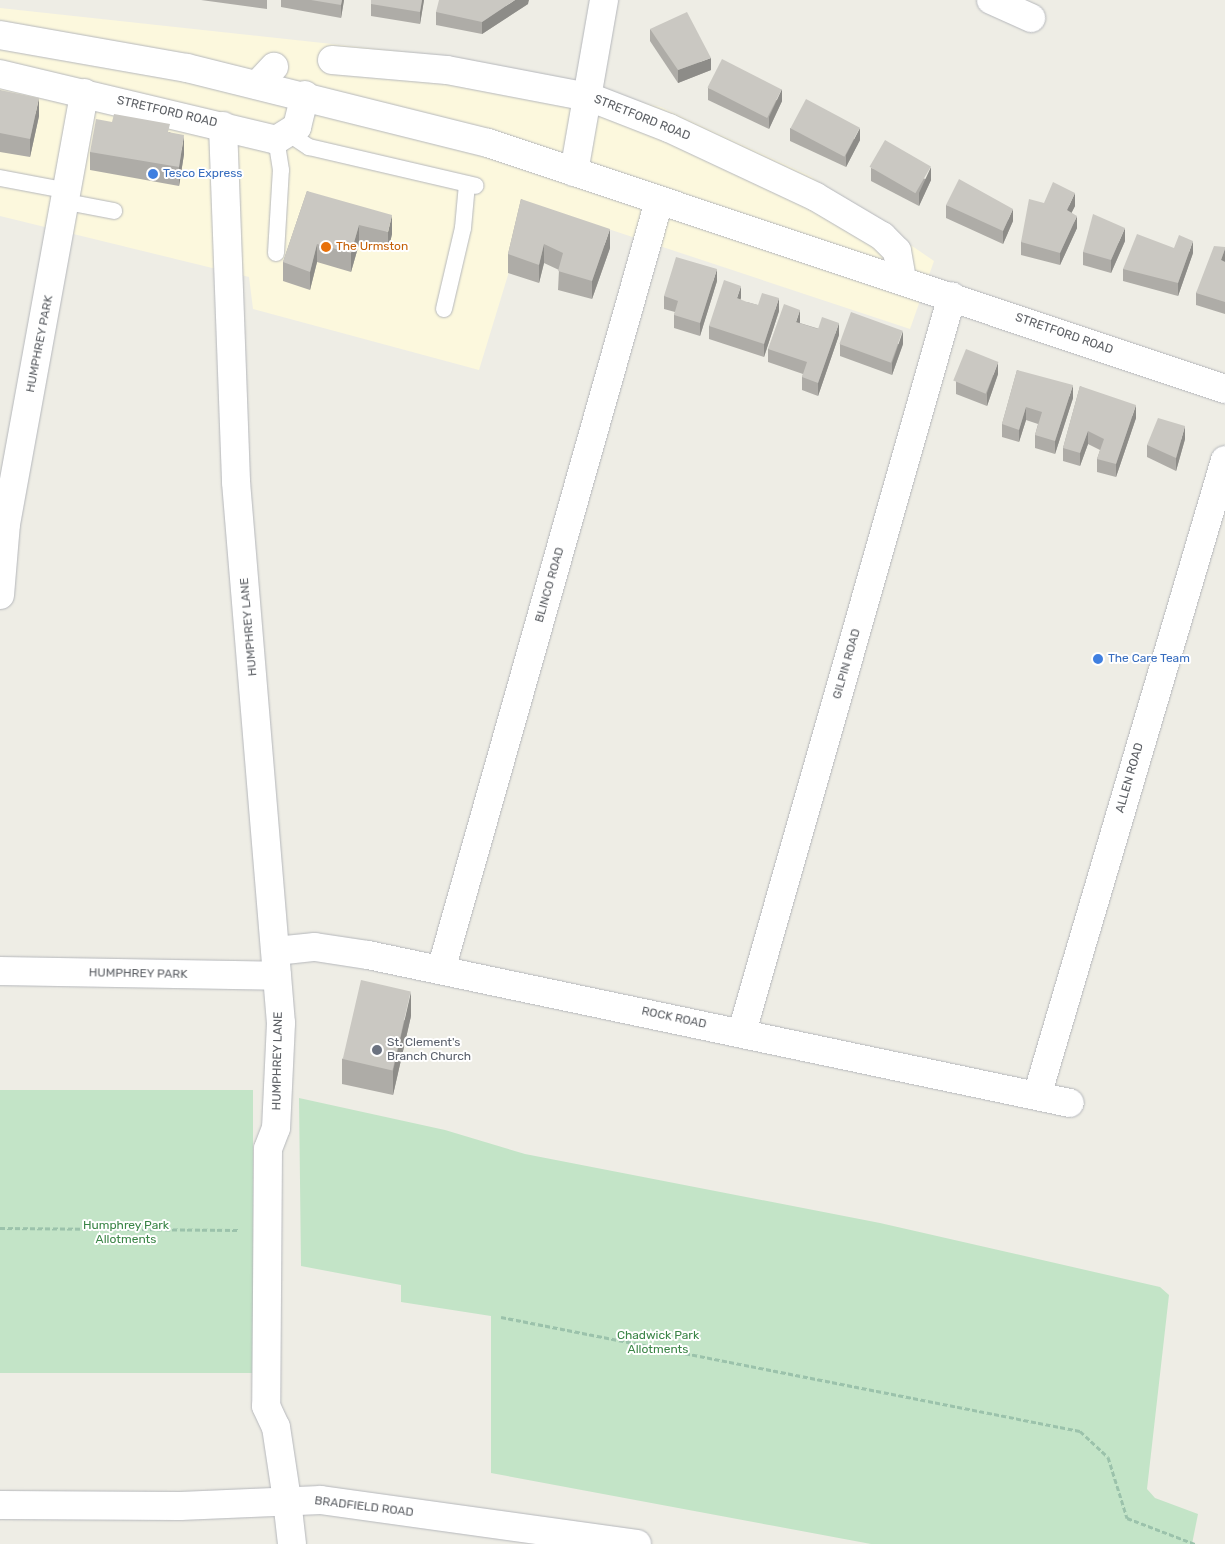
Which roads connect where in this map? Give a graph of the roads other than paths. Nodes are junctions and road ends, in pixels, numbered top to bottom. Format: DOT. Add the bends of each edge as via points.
graph roads {
  1 [pos="604,0"];
  2 [pos="991,0"];
  3 [pos="1031,18"];
  4 [pos="0,35"];
  5 [pos="332,60"];
  6 [pos="0,74"];
  7 [pos="84,93"];
  8 [pos="305,95"];
  9 [pos="589,97"];
  10 [pos="223,126"];
  11 [pos="284,137"];
  12 [pos="574,172"];
  13 [pos="0,178"];
  14 [pos="68,197"];
  15 [pos="659,201"];
  16 [pos="114,212"];
  17 [pos="276,253"];
  18 [pos="902,278"];
  19 [pos="952,296"];
  20 [pos="444,309"];
  21 [pos="1225,389"];
  22 [pos="1225,460"];
  23 [pos="0,595"];
  24 [pos="276,964"];
  25 [pos="441,970"];
  26 [pos="0,971"];
  27 [pos="742,1032"];
  28 [pos="1037,1096"];
  29 [pos="1070,1103"];
  30 [pos="276,1128"];
  31 [pos="276,1427"];
  32 [pos="287,1500"];
  33 [pos="0,1505"];
  34 [pos="292,1544"];
  35 [pos="637,1544"];
  1 -- 9 [label="street"];
  2 -- 3 [label="street"];
  4 -- 8 [label="street, STRETFORD ROAD" via="188,68 265,76"];
  5 -- 9 [label="street, STRETFORD ROAD" via="447,70"];
  6 -- 7 [label="street, STRETFORD ROAD"];
  7 -- 10 [label="street, STRETFORD ROAD"];
  7 -- 14 [label="street, HUMPHREY PARK"];
  8 -- 11 [label="street"];
  8 -- 12 [label="street, STRETFORD ROAD" via="488,143"];
  9 -- 12 [label="street"];
  9 -- 18 [label="street, STRETFORD ROAD" via="678,132 816,197 882,236 897,251"];
  10 -- 11 [label="street, STRETFORD ROAD"];
  10 -- 24 [label="street, HUMPHREY LANE" via="236,482"];
  11 -- 17 [label="lane"];
  11 -- 20 [label="lane" via="309,147 472,185"];
  12 -- 15 [label="street, STRETFORD ROAD"];
  13 -- 14 [label="lane"];
  14 -- 16 [label="lane"];
  14 -- 23 [label="street, HUMPHREY PARK" via="6,524"];
  15 -- 18 [label="street, STRETFORD ROAD"];
  15 -- 25 [label="street, BLINCO ROAD"];
  18 -- 19 [label="street, STRETFORD ROAD"];
  19 -- 21 [label="street, STRETFORD ROAD"];
  19 -- 27 [label="street, GILPIN ROAD"];
  22 -- 28 [label="street, ALLEN ROAD"];
  24 -- 25 [label="street, ROCK ROAD" via="315,947"];
  24 -- 26 [label="street, HUMPHREY PARK"];
  24 -- 30 [label="street, HUMPHREY LANE" via="281,1031"];
  25 -- 27 [label="street, ROCK ROAD"];
  27 -- 28 [label="street, ROCK ROAD"];
  28 -- 29 [label="street, ROCK ROAD"];
  30 -- 31 [label="street, HUMPHREY LANE" via="281,1150 284,1408"];
  30 -- 31 [label="street, HUMPHREY LANE" via="268,1149 266,1406"];
  31 -- 32 [label="street, HUMPHREY LANE"];
  32 -- 33 [label="street, BRADFIELD ROAD" via="180,1506"];
  32 -- 34 [label="street, HUMPHREY LANE"];
  32 -- 35 [label="street, BRADFIELD ROAD" via="321,1500"];
}
